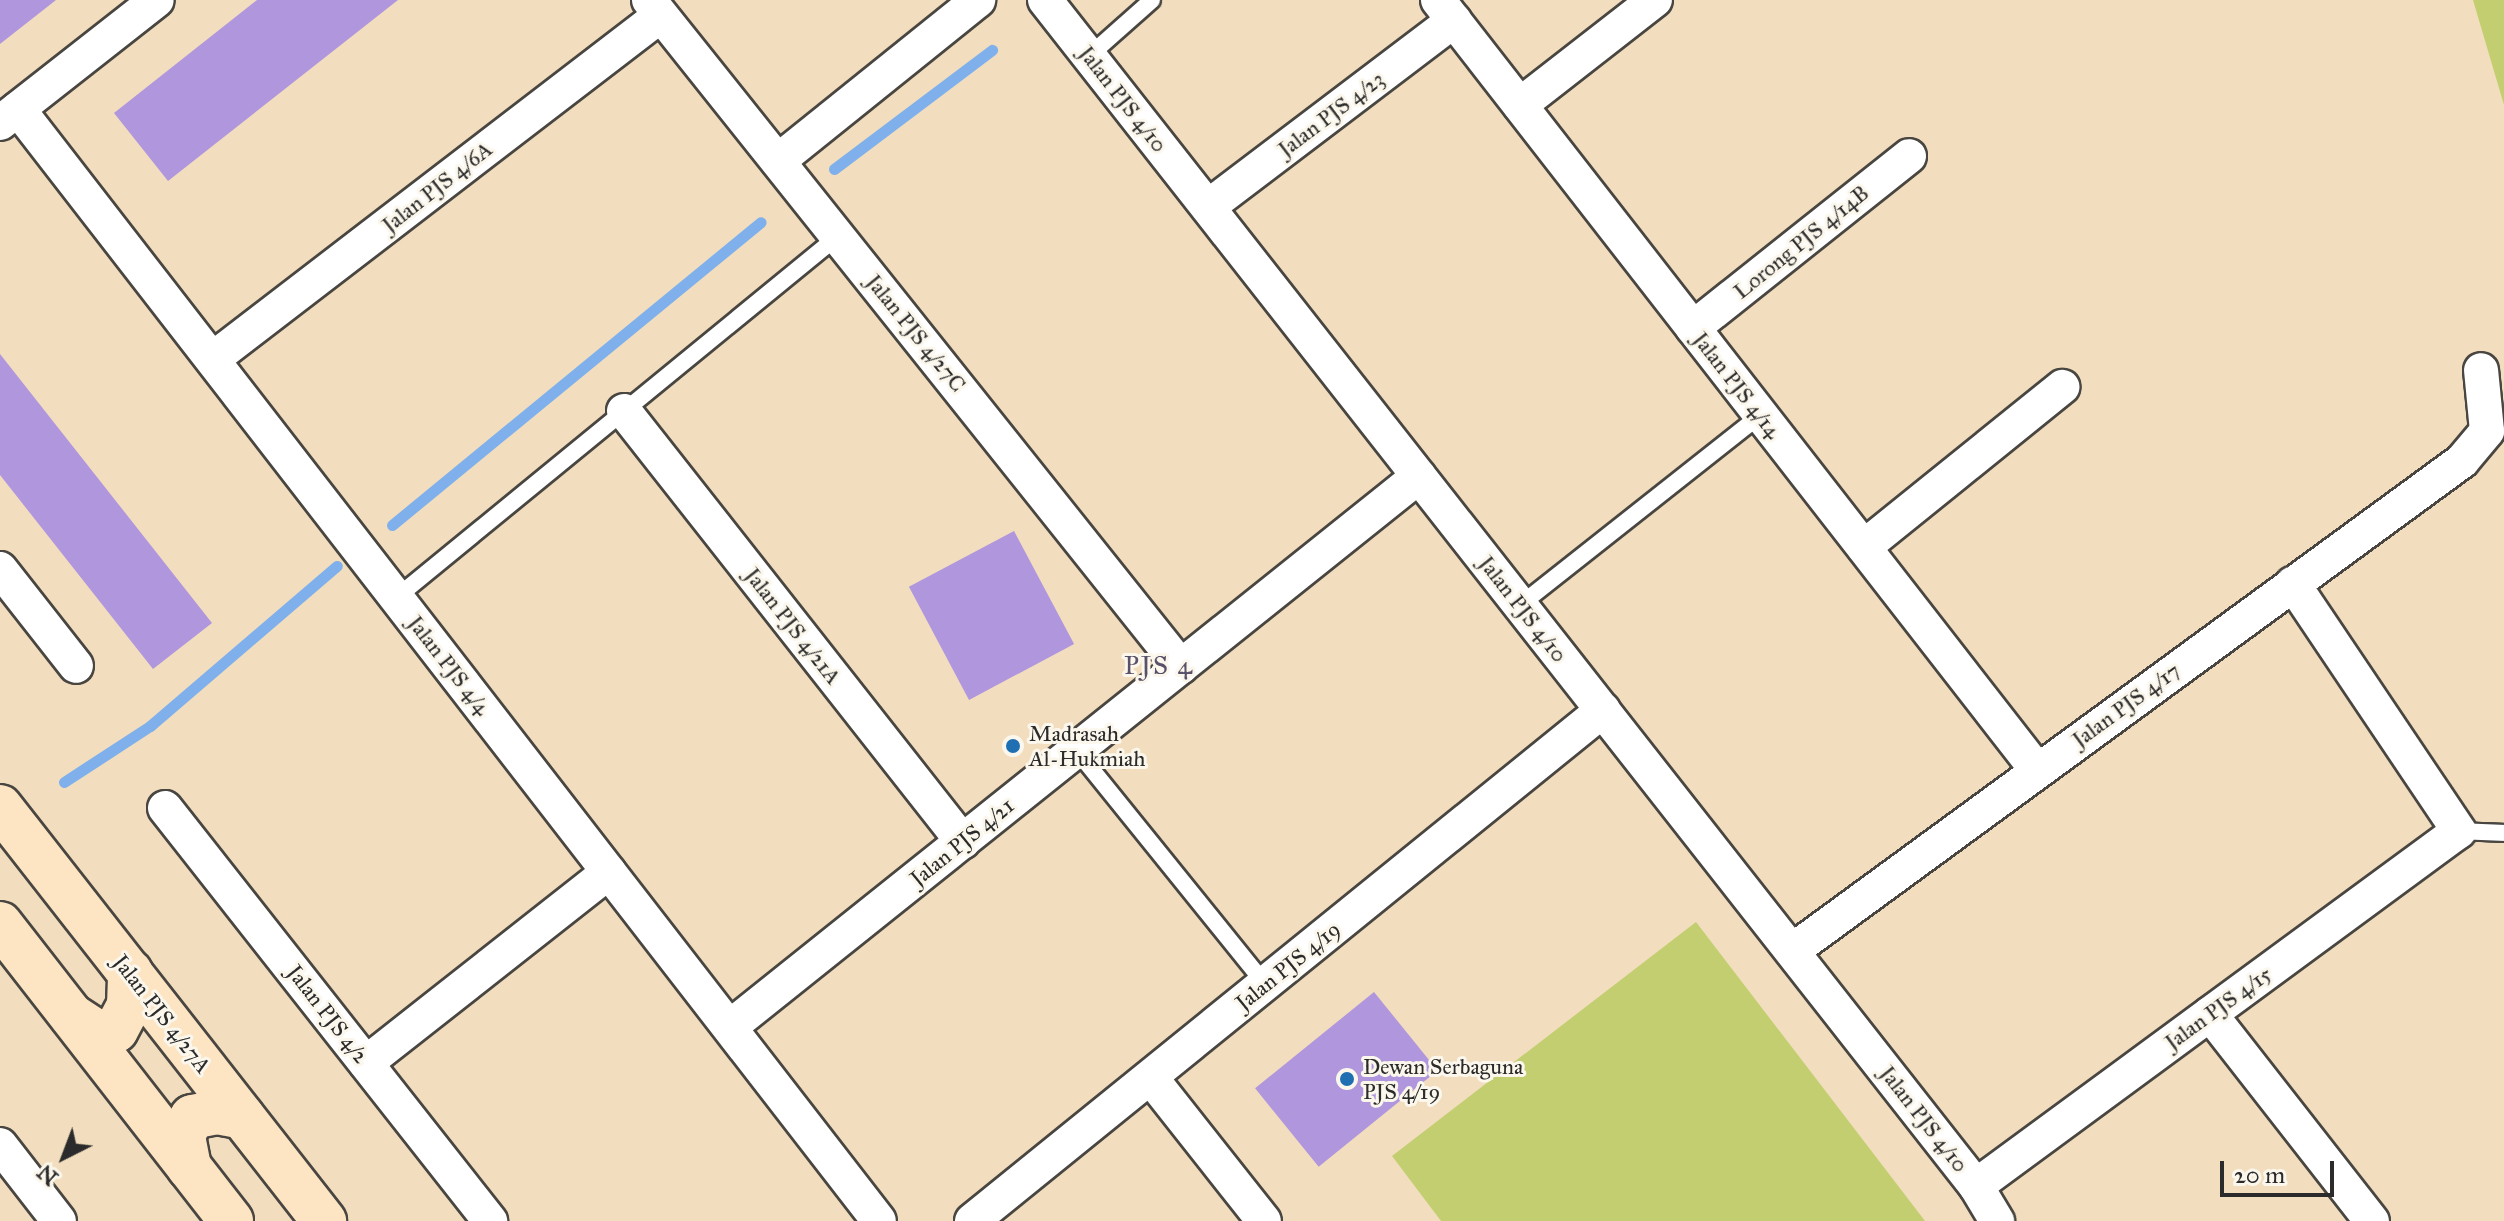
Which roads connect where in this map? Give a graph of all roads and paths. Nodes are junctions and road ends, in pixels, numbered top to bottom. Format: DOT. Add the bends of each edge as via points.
graph roads {
  1 [pos="157,0"];
  2 [pos="978,0"];
  3 [pos="1045,0"];
  4 [pos="1152,0"];
  5 [pos="1655,0"];
  6 [pos="655,8"];
  7 [pos="1446,10"];
  8 [pos="1089,56"];
  9 [pos="1520,105"];
  10 [pos="9,116"];
  11 [pos="1909,156"];
  12 [pos="778,161"];
  13 [pos="1208,207"];
  14 [pos="838,236"];
  15 [pos="1693,328"];
  16 [pos="214,358"];
  17 [pos="2481,370"];
  18 [pos="2062,387"];
  19 [pos="624,411"];
  20 [pos="1761,415"];
  21 [pos="1419,476"];
  22 [pos="1864,547"];
  23 [pos="0,569"];
  24 [pos="2293,584"];
  25 [pos="397,597"];
  26 [pos="1520,605"];
  27 [pos="76,666"];
  28 [pos="1181,667"];
  29 [pos="1603,710"];
  30 [pos="1077,751"];
  31 [pos="2037,770"];
  32 [pos="0,807"];
  33 [pos="165,808"];
  34 [pos="2459,831"];
  35 [pos="2504,833"];
  36 [pos="963,842"];
  37 [pos="609,872"];
  38 [pos="0,924"];
  39 [pos="1792,951"];
  40 [pos="130,972"];
  41 [pos="1266,985"];
  42 [pos="2210,1014"];
  43 [pos="72,1016"];
  44 [pos="730,1027"];
  45 [pos="366,1063"];
  46 [pos="1151,1078"];
  47 [pos="243,1117"];
  48 [pos="0,1145"];
  49 [pos="189,1167"];
  50 [pos="1976,1186"];
  51 [pos="59,1221"];
  52 [pos="231,1221"];
  53 [pos="324,1221"];
  54 [pos="490,1221"];
  55 [pos="879,1221"];
  56 [pos="972,1221"];
  57 [pos="1264,1221"];
  58 [pos="1997,1221"];
  59 [pos="2372,1221"];
  1 -- 10 [label="street"];
  2 -- 12 [label="street"];
  3 -- 8 [label="street, Jalan PJS 4/10"];
  4 -- 8 [label="lane"];
  5 -- 9 [label="street"];
  6 -- 12 [label="street, Jalan PJS 4/27C"];
  6 -- 16 [label="street, Jalan PJS 4/6A"];
  7 -- 9 [label="street, Jalan PJS 4/14"];
  7 -- 13 [label="street, Jalan PJS 4/23"];
  8 -- 13 [label="street, Jalan PJS 4/10"];
  9 -- 15 [label="street, Jalan PJS 4/14"];
  10 -- 16 [label="street, Jalan PJS 4/4"];
  11 -- 15 [label="street, Lorong PJS 4/14B"];
  12 -- 14 [label="street, Jalan PJS 4/27C"];
  13 -- 21 [label="street, Jalan PJS 4/10"];
  14 -- 19 [label="lane"];
  14 -- 28 [label="street, Jalan PJS 4/27C"];
  15 -- 20 [label="street, Jalan PJS 4/14"];
  16 -- 25 [label="street, Jalan PJS 4/4"];
  17 -- 24 [label="street, Jalan PJS 4/17" via="2487,431 2462,461"];
  18 -- 22 [label="street"];
  19 -- 25 [label="lane"];
  19 -- 36 [label="street, Jalan PJS 4/21A"];
  20 -- 22 [label="street, Jalan PJS 4/14"];
  20 -- 26 [label="lane"];
  21 -- 26 [label="street, Jalan PJS 4/10"];
  21 -- 28 [label="street, Jalan PJS 4/21"];
  22 -- 31 [label="street, Jalan PJS 4/14"];
  23 -- 27 [label="street"];
  24 -- 31 [label="street, Jalan PJS 4/17"];
  24 -- 34 [label="street"];
  25 -- 37 [label="street, Jalan PJS 4/4"];
  26 -- 29 [label="street, Jalan PJS 4/10"];
  28 -- 30 [label="street, Jalan PJS 4/21"];
  29 -- 39 [label="street, Jalan PJS 4/10"];
  29 -- 41 [label="street, Jalan PJS 4/19"];
  30 -- 36 [label="street, Jalan PJS 4/21"];
  30 -- 41 [label="lane"];
  31 -- 39 [label="street, Jalan PJS 4/17"];
  32 -- 40 [label="main road, Jalan PJS 4/27A"];
  33 -- 45 [label="street, Jalan PJS 4/2"];
  34 -- 35 [label="lane"];
  34 -- 42 [label="street, Jalan PJS 4/15"];
  36 -- 44 [label="street, Jalan PJS 4/21"];
  37 -- 44 [label="street, Jalan PJS 4/4"];
  37 -- 45 [label="street"];
  38 -- 43 [label="main road"];
  39 -- 50 [label="street, Jalan PJS 4/10"];
  40 -- 43 [label="main road" via="129,1006 116,1030 98,1033"];
  40 -- 47 [label="main road, Jalan PJS 4/27A"];
  41 -- 46 [label="street, Jalan PJS 4/19"];
  42 -- 50 [label="street, Jalan PJS 4/15"];
  42 -- 59 [label="street"];
  43 -- 49 [label="main road"];
  44 -- 55 [label="street, Jalan PJS 4/4"];
  45 -- 54 [label="street, Jalan PJS 4/2"];
  46 -- 56 [label="street, Jalan PJS 4/19"];
  46 -- 57 [label="street"];
  47 -- 49 [label="main road" via="217,1112 192,1117 183,1135"];
  47 -- 53 [label="main road, Jalan PJS 4/27A"];
  48 -- 51 [label="street"];
  49 -- 52 [label="main road"];
  50 -- 58 [label="street, Jalan PJS 4/10"];
}
